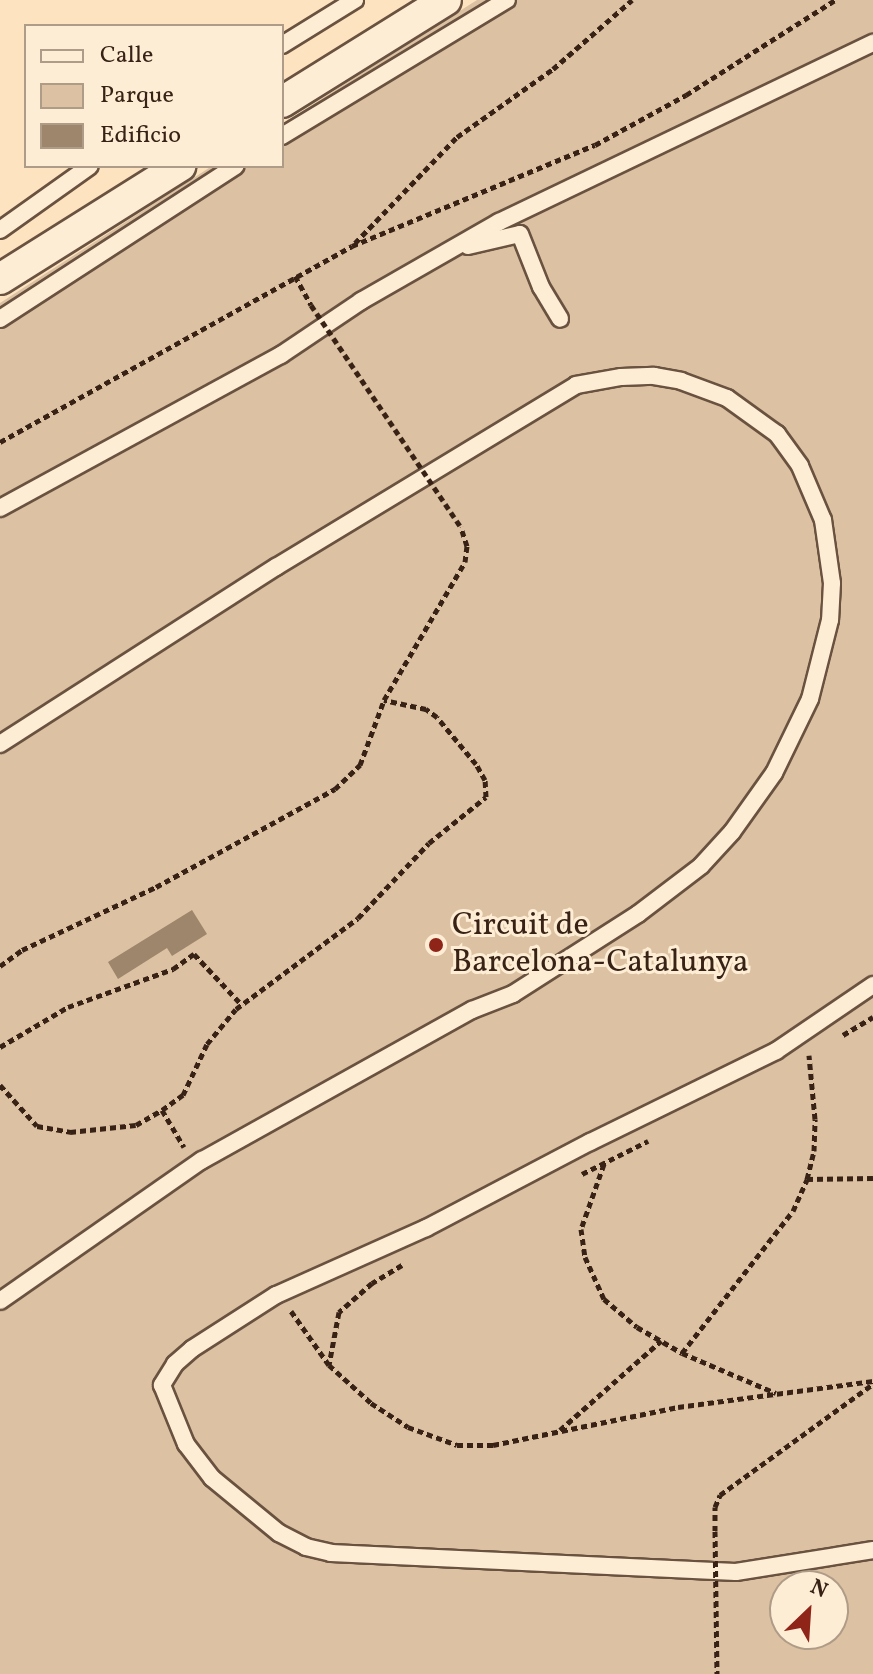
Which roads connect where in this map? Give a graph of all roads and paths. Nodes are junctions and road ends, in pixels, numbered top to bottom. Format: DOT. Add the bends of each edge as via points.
graph roads {
  1 [pos="355,0"];
  2 [pos="446,0"];
  3 [pos="507,0"];
  4 [pos="632,0"];
  5 [pos="835,0"];
  6 [pos="873,43"];
  7 [pos="284,44"];
  8 [pos="284,101"];
  9 [pos="284,135"];
  10 [pos="87,168"];
  11 [pos="177,168"];
  12 [pos="233,168"];
  13 [pos="0,230"];
  14 [pos="352,246"];
  15 [pos="450,250"];
  16 [pos="3,270"];
  17 [pos="295,276"];
  18 [pos="0,319"];
  19 [pos="560,319"];
  20 [pos="0,442"];
  21 [pos="0,508"];
  22 [pos="384,700"];
  23 [pos="0,744"];
  24 [pos="0,966"];
  25 [pos="873,985"];
  26 [pos="242,1005"];
  27 [pos="0,1047"];
  28 [pos="809,1055"];
  29 [pos="0,1085"];
  30 [pos="162,1110"];
  31 [pos="659,1136"];
  32 [pos="188,1153"];
  33 [pos="605,1163"];
  34 [pos="577,1176"];
  35 [pos="873,1178"];
  36 [pos="807,1179"];
  37 [pos="412,1259"];
  38 [pos="0,1301"];
  39 [pos="286,1304"];
  40 [pos="661,1341"];
  41 [pos="682,1353"];
  42 [pos="329,1365"];
  43 [pos="873,1383"];
  44 [pos="777,1394"];
  45 [pos="559,1432"];
  46 [pos="873,1550"];
  47 [pos="717,1674"];
  1 -- 7 [label="lane"];
  2 -- 8 [label="street"];
  3 -- 9 [label="lane"];
  4 -- 14 [label="path" via="553,69 457,137"];
  5 -- 14 [label="path" via="686,95 595,145"];
  6 -- 15 [label="lane"];
  10 -- 13 [label="lane"];
  11 -- 16 [label="street"];
  12 -- 18 [label="lane"];
  14 -- 17 [label="path"];
  15 -- 19 [label="lane" via="520,234"];
  15 -- 21 [label="lane" via="281,355"];
  17 -- 20 [label="path"];
  17 -- 22 [label="path, bridge" via="461,527 467,546 465,562"];
  22 -- 24 [label="path" via="360,765 335,789"];
  22 -- 26 [label="path" via="426,709 437,717 476,764 486,797 429,843 358,918"];
  23 -- 38 [label="lane" via="263,575 576,385 654,376 727,398 777,434 800,466 823,520 832,583 830,620 810,699 774,773 701,866 638,914 513,994 472,1010 202,1160"];
  25 -- 46 [label="lane" via="776,1051 426,1228 276,1295 192,1349 162,1385 186,1444 212,1478 279,1533 331,1553 736,1572"];
  26 -- 27 [label="path" via="194,954 173,969 68,1007"];
  26 -- 30 [label="path" via="207,1044 183,1095"];
  28 -- 36 [label="path" via="815,1119"];
  29 -- 30 [label="path" via="37,1126 70,1132 136,1125"];
  30 -- 32 [label="path"];
  31 -- 33 [label="path"];
  33 -- 34 [label="path"];
  33 -- 40 [label="path" via="581,1229 585,1257 604,1299"];
  35 -- 36 [label="path"];
  36 -- 41 [label="path" via="793,1211"];
  37 -- 42 [label="path" via="372,1283 339,1312"];
  39 -- 42 [label="path"];
  40 -- 41 [label="path"];
  40 -- 45 [label="path"];
  41 -- 44 [label="path"];
  42 -- 45 [label="path" via="408,1427 457,1445 493,1445"];
  43 -- 44 [label="path"];
  43 -- 47 [label="path, bridge" via="720,1495 715,1507"];
  44 -- 45 [label="path" via="678,1407"];
}
